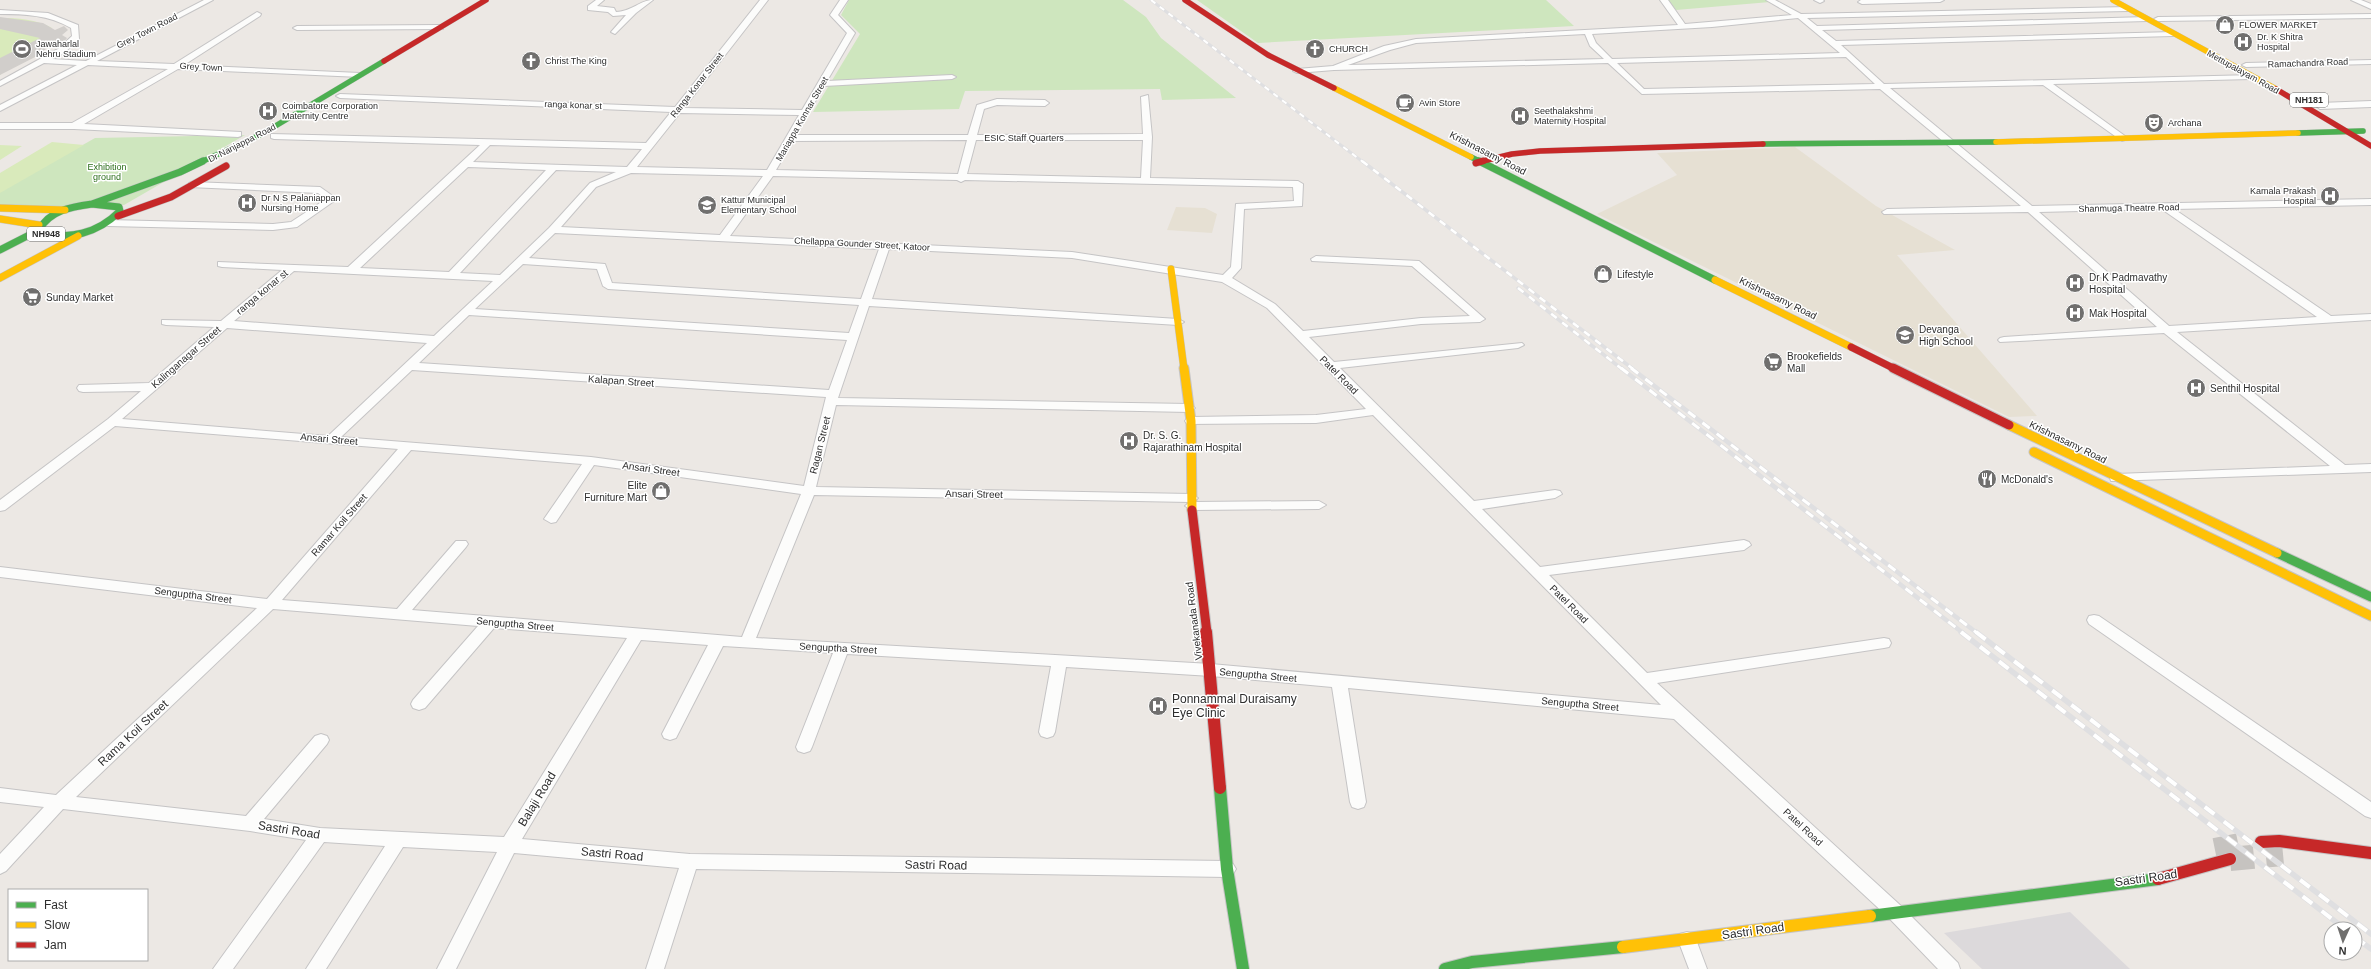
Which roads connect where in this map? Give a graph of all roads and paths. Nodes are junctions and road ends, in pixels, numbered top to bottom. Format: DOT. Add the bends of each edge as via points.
graph roads {
  1 [pos="209,0"];
  2 [pos="486,0"];
  3 [pos="496,0"];
  4 [pos="600,0"];
  5 [pos="649,0"];
  6 [pos="764,0"];
  7 [pos="844,0"];
  8 [pos="1185,0"];
  9 [pos="1664,0"];
  10 [pos="1770,0"];
  11 [pos="1908,0"];
  12 [pos="1940,0"];
  13 [pos="2113,0"];
  14 [pos="2123,0"];
  15 [pos="2355,0"];
  16 [pos="1861,1"];
  17 [pos="2371,7"];
  18 [pos="2128,9"];
  19 [pos="0,12"];
  20 [pos="632,13"];
  21 [pos="257,14"];
  22 [pos="1878,14"];
  23 [pos="1800,16"];
  24 [pos="2371,16"];
  25 [pos="2146,19"];
  26 [pos="2158,19"];
  27 [pos="1683,26"];
  28 [pos="440,27"];
  29 [pos="297,28"];
  30 [pos="1815,28"];
  31 [pos="615,32"];
  32 [pos="1588,32"];
  33 [pos="2173,34"];
  34 [pos="1834,43"];
  35 [pos="1849,55"];
  36 [pos="42,61"];
  37 [pos="1610,61"];
  38 [pos="2371,62"];
  39 [pos="86,63"];
  40 [pos="2246,65"];
  41 [pos="175,66"];
  42 [pos="1334,68"];
  43 [pos="1297,71"];
  44 [pos="360,74"];
  45 [pos="952,77"];
  46 [pos="2251,77"];
  47 [pos="2045,82"];
  48 [pos="0,84"];
  49 [pos="822,84"];
  50 [pos="1882,86"];
  51 [pos="1326,95"];
  52 [pos="340,96"];
  53 [pos="1145,97"];
  54 [pos="1045,103"];
  55 [pos="2371,104"];
  56 [pos="2320,106"];
  57 [pos="0,108"];
  58 [pos="678,110"];
  59 [pos="806,113"];
  60 [pos="287,119"];
  61 [pos="300,120"];
  62 [pos="0,126"];
  63 [pos="74,126"];
  64 [pos="2347,131"];
  65 [pos="2367,133"];
  66 [pos="238,134"];
  67 [pos="274,136"];
  68 [pos="1148,137"];
  69 [pos="791,138"];
  70 [pos="972,138"];
  71 [pos="2122,138"];
  72 [pos="489,142"];
  73 [pos="1948,144"];
  74 [pos="649,146"];
  75 [pos="2371,146"];
  76 [pos="254,148"];
  77 [pos="234,161"];
  78 [pos="1482,162"];
  79 [pos="468,164"];
  80 [pos="555,166"];
  81 [pos="630,170"];
  82 [pos="1478,172"];
  83 [pos="770,173"];
  84 [pos="960,178"];
  85 [pos="1145,182"];
  86 [pos="192,185"];
  87 [pos="2371,202"];
  88 [pos="92,204"];
  89 [pos="0,208"];
  90 [pos="2166,208"];
  91 [pos="65,210"];
  92 [pos="2031,210"];
  93 [pos="1887,212"];
  94 [pos="118,216"];
  95 [pos="0,219"];
  96 [pos="108,223"];
  97 [pos="39,228"];
  98 [pos="553,230"];
  99 [pos="88,231"];
  100 [pos="724,237"];
  101 [pos="885,245"];
  102 [pos="0,250"];
  103 [pos="1316,259"];
  104 [pos="520,261"];
  105 [pos="222,264"];
  106 [pos="291,268"];
  107 [pos="1171,270"];
  108 [pos="350,271"];
  109 [pos="452,276"];
  110 [pos="0,278"];
  111 [pos="502,278"];
  112 [pos="1225,279"];
  113 [pos="1700,284"];
  114 [pos="1714,291"];
  115 [pos="865,303"];
  116 [pos="467,312"];
  117 [pos="2371,317"];
  118 [pos="2329,320"];
  119 [pos="166,322"];
  120 [pos="1178,322"];
  121 [pos="224,324"];
  122 [pos="2167,330"];
  123 [pos="1299,335"];
  124 [pos="853,337"];
  125 [pos="437,340"];
  126 [pos="2004,340"];
  127 [pos="1518,346"];
  128 [pos="409,366"];
  129 [pos="1331,366"];
  130 [pos="151,387"];
  131 [pos="83,388"];
  132 [pos="832,397"];
  133 [pos="1189,408"];
  134 [pos="1375,411"];
  135 [pos="1191,421"];
  136 [pos="112,422"];
  137 [pos="331,440"];
  138 [pos="408,446"];
  139 [pos="2024,447"];
  140 [pos="591,461"];
  141 [pos="2371,468"];
  142 [pos="2343,470"];
  143 [pos="2116,478"];
  144 [pos="809,491"];
  145 [pos="1555,494"];
  146 [pos="1192,502"];
  147 [pos="1319,506"];
  148 [pos="1471,506"];
  149 [pos="0,507"];
  150 [pos="551,519"];
  151 [pos="461,544"];
  152 [pos="1744,545"];
  153 [pos="0,572"];
  154 [pos="1537,572"];
  155 [pos="2371,597"];
  156 [pos="270,604"];
  157 [pos="400,614"];
  158 [pos="2371,616"];
  159 [pos="2094,620"];
  160 [pos="490,622"];
  161 [pos="637,634"];
  162 [pos="718,640"];
  163 [pos="748,643"];
  164 [pos="1884,643"];
  165 [pos="842,649"];
  166 [pos="1058,661"];
  167 [pos="1211,670"];
  168 [pos="1644,678"];
  169 [pos="1339,682"];
  170 [pos="419,704"];
  171 [pos="1678,713"];
  172 [pos="1047,732"];
  173 [pos="670,734"];
  174 [pos="321,740"];
  175 [pos="804,747"];
  176 [pos="0,795"];
  177 [pos="1358,802"];
  178 [pos="58,803"];
  179 [pos="2371,811"];
  180 [pos="250,824"];
  181 [pos="320,835"];
  182 [pos="399,839"];
  183 [pos="2261,842"];
  184 [pos="509,845"];
  185 [pos="2371,853"];
  186 [pos="2230,859"];
  187 [pos="690,861"];
  188 [pos="2179,863"];
  189 [pos="0,866"];
  190 [pos="1227,869"];
  191 [pos="2061,890"];
  192 [pos="1894,911"];
  193 [pos="1687,940"];
  194 [pos="222,969"];
  195 [pos="315,969"];
  196 [pos="446,969"];
  197 [pos="655,969"];
  198 [pos="1243,969"];
  199 [pos="1445,969"];
  200 [pos="1698,969"];
  201 [pos="1951,969"];
  1 -- 39 [label="street, Grey Town Road"];
  2 -- 28 [label="main road, Dr Nanjappa Road / NH948"];
  3 -- 52 [label="main road, Dr Nanjappa Road"];
  4 -- 20 [label="street" via="591,8 610,10 613,14"];
  5 -- 20 [label="street" via="638,11"];
  6 -- 58 [label="street, Ranga Konar Street"];
  7 -- 49 [label="street, Mariappa Konnar Street" via="834,15 851,33"];
  8 -- 43 [label="main road, Krishnasamy Road"];
  9 -- 27 [label="street"];
  10 -- 23 [label="street"];
  11 -- 12 [label="street"];
  11 -- 16 [label="street"];
  13 -- 18 [label="main road, Mettupalayam Road / NH181"];
  14 -- 26 [label="main road, Mettupalayam Road / NH181"];
  15 -- 17 [label="street"];
  16 -- 22 [label="street"];
  18 -- 22 [label="street"];
  18 -- 25 [label="main road, Mettupalayam Road / NH181"];
  19 -- 36 [label="street" via="51,15 75,27 76,37 61,51"];
  20 -- 31 [label="street"];
  21 -- 41 [label="street"];
  22 -- 23 [label="street"];
  23 -- 27 [label="street"];
  23 -- 30 [label="street"];
  24 -- 26 [label="street"];
  25 -- 30 [label="street"];
  25 -- 33 [label="main road, Mettupalayam Road / NH181"];
  26 -- 40 [label="main road, Mettupalayam Road / NH181"];
  27 -- 32 [label="street"];
  28 -- 29 [label="street"];
  28 -- 44 [label="main road, Dr Nanjappa Road / NH948"];
  30 -- 34 [label="street"];
  32 -- 37 [label="street" via="1592,44"];
  32 -- 42 [label="street" via="1491,35 1416,41 1388,48"];
  33 -- 34 [label="street"];
  33 -- 46 [label="main road, Mettupalayam Road / NH181"];
  34 -- 35 [label="street"];
  35 -- 37 [label="street"];
  35 -- 50 [label="street"];
  36 -- 39 [label="street, Grey Town"];
  36 -- 48 [label="street"];
  37 -- 42 [label="street"];
  37 -- 50 [label="street" via="1642,92"];
  38 -- 40 [label="street, Ramachandra Road"];
  39 -- 41 [label="street, Grey Town"];
  39 -- 57 [label="street, Grey Town Road"];
  40 -- 56 [label="main road, Mettupalayam Road / NH181"];
  41 -- 44 [label="street, Grey Town"];
  41 -- 63 [label="street" via="156,80"];
  42 -- 43 [label="street"];
  43 -- 51 [label="main road" via="1306,85"];
  43 -- 78 [label="main road, Krishnasamy Road"];
  44 -- 60 [label="main road, Dr Nanjappa Road / NH948"];
  45 -- 49 [label="street"];
  46 -- 47 [label="street"];
  46 -- 64 [label="main road, Mettupalayam Road / NH181"];
  47 -- 50 [label="street"];
  47 -- 71 [label="street"];
  49 -- 59 [label="street, Mariappa Konnar Street"];
  50 -- 73 [label="street"];
  52 -- 58 [label="street, ranga konar st"];
  52 -- 61 [label="main road, Dr Nanjappa Road"];
  53 -- 68 [label="street"];
  54 -- 70 [label="street, ESIC Staff Quarters" via="997,102 980,107"];
  55 -- 56 [label="street"];
  56 -- 65 [label="main road, Mettupalayam Road / NH181"];
  58 -- 59 [label="street, ranga konar st"];
  58 -- 74 [label="street, Ranga Konar Street"];
  59 -- 69 [label="street, Mariappa Konnar Street"];
  60 -- 61 [label="main road"];
  60 -- 88 [label="main road, Dr Nanjappa Road / NH948" via="262,134 180,172"];
  61 -- 67 [label="main road, Dr Nanjappa Road"];
  62 -- 63 [label="street"];
  63 -- 66 [label="street"];
  64 -- 65 [label="main road"];
  64 -- 71 [label="main road"];
  64 -- 75 [label="main road, Mettupalayam Road / NH181"];
  67 -- 72 [label="street"];
  67 -- 76 [label="main road, Dr Nanjappa Road"];
  68 -- 70 [label="street, ESIC Staff Quarters"];
  68 -- 85 [label="street"];
  69 -- 70 [label="street"];
  69 -- 83 [label="street, Mariappa Konnar Street"];
  70 -- 84 [label="street"];
  71 -- 73 [label="main road"];
  72 -- 74 [label="street"];
  72 -- 79 [label="street"];
  73 -- 78 [label="main road" via="1843,142 1540,151 1512,154"];
  73 -- 92 [label="street"];
  74 -- 81 [label="street, Ranga Konar Street"];
  77 -- 86 [label="main road, Dr Nanjappa Road / NH948"];
  78 -- 82 [label="main road" via="1466,166"];
  78 -- 143 [label="main road, Krishnasamy Road"];
  79 -- 80 [label="street"];
  79 -- 108 [label="street"];
  80 -- 81 [label="street"];
  80 -- 109 [label="street"];
  81 -- 83 [label="street"];
  81 -- 98 [label="street" via="593,185"];
  83 -- 84 [label="street"];
  83 -- 100 [label="street, Mariappa Konnar Street"];
  84 -- 85 [label="street"];
  85 -- 112 [label="street" via="1298,184 1299,204 1239,206 1236,268"];
  86 -- 94 [label="main road, Dr Nanjappa Road / NH948" via="171,197"];
  86 -- 96 [label="street" via="320,190 332,198 294,225 273,227"];
  87 -- 90 [label="street, Shanmuga Theatre Road"];
  88 -- 91 [label="main road, NH948"];
  88 -- 94 [label="main road, NH948" via="113,204 119,207"];
  89 -- 91 [label="main road"];
  90 -- 92 [label="street, Shanmuga Theatre Road"];
  90 -- 118 [label="street"];
  91 -- 97 [label="main road, NH948" via="44,220"];
  92 -- 93 [label="street, Shanmuga Theatre Road"];
  92 -- 122 [label="street"];
  94 -- 96 [label="main road, NH948"];
  95 -- 97 [label="main road"];
  96 -- 99 [label="main road, NH948"];
  97 -- 99 [label="main road, NH948" via="50,236"];
  97 -- 102 [label="main road, NH948"];
  98 -- 100 [label="street, Chellappa Gounder Street, Katoor"];
  98 -- 104 [label="street"];
  99 -- 110 [label="main road, NH948"];
  100 -- 101 [label="street, Chellappa Gounder Street, Katoor"];
  101 -- 107 [label="street, Chellappa Gounder Street, Katoor" via="1072,255"];
  101 -- 115 [label="street, Ragan Street"];
  103 -- 123 [label="street" via="1415,262 1480,319 1421,321"];
  104 -- 111 [label="street"];
  104 -- 115 [label="street" via="601,266 608,286"];
  105 -- 106 [label="street"];
  106 -- 108 [label="street, ranga konar st"];
  106 -- 121 [label="street, ranga konar st"];
  107 -- 112 [label="street, Patel Road"];
  107 -- 120 [label="main road, Vivekanada Road"];
  108 -- 109 [label="street, ranga konar st"];
  109 -- 111 [label="street, ranga konar st"];
  111 -- 116 [label="street"];
  112 -- 123 [label="street, Patel Road" via="1270,306"];
  113 -- 114 [label="main road"];
  115 -- 120 [label="street"];
  115 -- 124 [label="street, Ragan Street"];
  116 -- 124 [label="street"];
  116 -- 125 [label="street"];
  117 -- 118 [label="street"];
  118 -- 122 [label="street"];
  119 -- 121 [label="street"];
  120 -- 133 [label="main road, Vivekanada Road"];
  121 -- 125 [label="street, Kalinganagar Street"];
  121 -- 130 [label="street, Kalinganagar Street"];
  122 -- 126 [label="street"];
  122 -- 142 [label="street"];
  123 -- 129 [label="street, Patel Road"];
  124 -- 132 [label="street, Ragan Street"];
  125 -- 128 [label="street"];
  127 -- 129 [label="street"];
  128 -- 132 [label="street, Kalapan Street"];
  128 -- 137 [label="street"];
  129 -- 134 [label="street, Patel Road"];
  130 -- 131 [label="street"];
  130 -- 136 [label="street, Kalinganagar Street"];
  132 -- 133 [label="street"];
  132 -- 144 [label="street, Ragan Street"];
  133 -- 135 [label="main road, Vivekanada Road"];
  134 -- 135 [label="street" via="1316,419"];
  134 -- 148 [label="street, Patel Road"];
  135 -- 146 [label="main road, Vivekanada Road"];
  136 -- 137 [label="street, Ansari Street"];
  136 -- 149 [label="street, Kalinganagar Street"];
  137 -- 138 [label="street, Ansari Street"];
  138 -- 140 [label="street, Ansari Street"];
  138 -- 156 [label="street, Ramar Koil Street"];
  139 -- 158 [label="main road"];
  140 -- 144 [label="street, Ansari Street"];
  140 -- 150 [label="street"];
  141 -- 142 [label="street"];
  142 -- 143 [label="street"];
  143 -- 155 [label="main road, Krishnasamy Road"];
  144 -- 146 [label="street, Ansari Street"];
  144 -- 163 [label="street, Ragan Street"];
  145 -- 148 [label="street"];
  146 -- 147 [label="street, Ansari Street"];
  146 -- 167 [label="main road, Vivekanada Road"];
  148 -- 154 [label="street, Patel Road"];
  151 -- 157 [label="street"];
  152 -- 154 [label="street"];
  153 -- 156 [label="street, Senguptha Street"];
  154 -- 168 [label="street, Patel Road"];
  156 -- 157 [label="street, Senguptha Street"];
  156 -- 178 [label="street, Rama Koil Street"];
  157 -- 160 [label="street, Senguptha Street"];
  159 -- 179 [label="street"];
  160 -- 161 [label="street, Senguptha Street"];
  160 -- 170 [label="street"];
  161 -- 162 [label="street, Senguptha Street"];
  161 -- 184 [label="street, Balaji Road"];
  162 -- 163 [label="street, Senguptha Street"];
  162 -- 173 [label="street"];
  163 -- 165 [label="street, Senguptha Street"];
  164 -- 168 [label="street"];
  165 -- 166 [label="street, Senguptha Street"];
  165 -- 175 [label="street"];
  166 -- 167 [label="street, Senguptha Street"];
  166 -- 172 [label="street"];
  167 -- 169 [label="street, Senguptha Street"];
  167 -- 190 [label="main road, Vivekanada Road"];
  168 -- 171 [label="street, Patel Road"];
  169 -- 171 [label="street, Senguptha Street"];
  169 -- 177 [label="street"];
  171 -- 192 [label="street, Patel Road"];
  174 -- 180 [label="street"];
  176 -- 178 [label="street, Sastri Road"];
  178 -- 180 [label="street, Sastri Road"];
  178 -- 189 [label="street, Rama Koil Street"];
  180 -- 181 [label="street, Sastri Road"];
  181 -- 182 [label="street, Sastri Road"];
  181 -- 194 [label="street"];
  182 -- 184 [label="street, Sastri Road"];
  182 -- 195 [label="street"];
  183 -- 185 [label="main road" via="2279,841"];
  184 -- 187 [label="street, Sastri Road"];
  184 -- 196 [label="street, Balaji Road"];
  186 -- 191 [label="main road, Sastri Road" via="2171,876"];
  187 -- 190 [label="street, Sastri Road"];
  187 -- 197 [label="street"];
  188 -- 191 [label="main road, Sastri Road"];
  190 -- 198 [label="main road, Vivekanada Road"];
  191 -- 192 [label="main road, Sastri Road"];
  192 -- 193 [label="main road, Sastri Road"];
  192 -- 201 [label="street, Patel Road"];
  193 -- 199 [label="main road, Sastri Road" via="1472,962"];
  193 -- 200 [label="street"];
}
